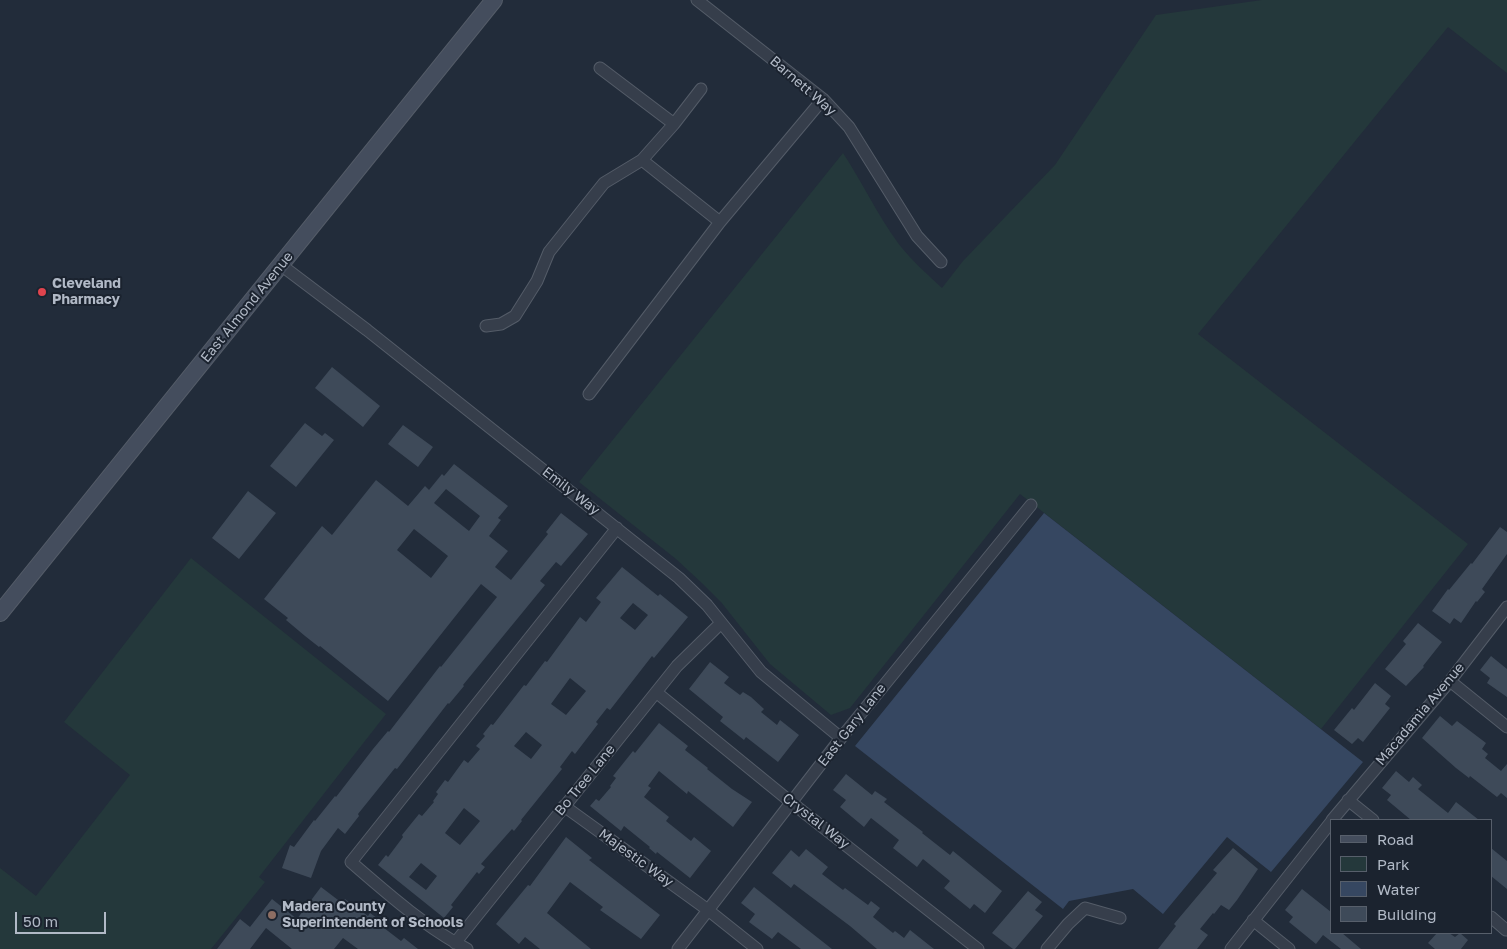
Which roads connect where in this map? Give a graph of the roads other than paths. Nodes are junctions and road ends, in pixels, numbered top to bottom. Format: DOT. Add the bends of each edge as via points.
graph roads {
  1 [pos="494,0"];
  2 [pos="697,0"];
  3 [pos="600,68"];
  4 [pos="701,89"];
  5 [pos="823,99"];
  6 [pos="674,124"];
  7 [pos="642,160"];
  8 [pos="720,222"];
  9 [pos="941,262"];
  10 [pos="281,265"];
  11 [pos="486,326"];
  12 [pos="589,394"];
  13 [pos="1031,505"];
  14 [pos="618,528"];
  15 [pos="1507,607"];
  16 [pos="0,613"];
  17 [pos="721,623"];
  18 [pos="1450,681"];
  19 [pos="656,692"];
  20 [pos="1507,727"];
  21 [pos="841,738"];
  22 [pos="1348,800"];
  23 [pos="792,803"];
  24 [pos="564,806"];
  25 [pos="1334,819"];
  26 [pos="1372,819"];
  27 [pos="1330,824"];
  28 [pos="708,910"];
  29 [pos="1120,918"];
  30 [pos="1492,918"];
  31 [pos="1253,920"];
  32 [pos="1507,929"];
  33 [pos="455,943"];
  34 [pos="467,949"];
  35 [pos="678,949"];
  36 [pos="757,949"];
  37 [pos="978,949"];
  38 [pos="1047,949"];
  39 [pos="1231,949"];
  40 [pos="1289,949"];
  1 -- 10 [label="main road, East Almond Avenue"];
  2 -- 5 [label="street, Barnett Way"];
  3 -- 6 [label="street"];
  4 -- 6 [label="street"];
  5 -- 8 [label="street"];
  5 -- 9 [label="street, Barnett Way" via="849,127 912,230"];
  6 -- 7 [label="street"];
  7 -- 8 [label="street"];
  7 -- 11 [label="street" via="604,183 549,252 537,281 515,316 501,324"];
  8 -- 12 [label="street"];
  10 -- 14 [label="street, Emily Way"];
  10 -- 16 [label="main road, East Almond Avenue"];
  13 -- 21 [label="street, East Gary Lane"];
  14 -- 17 [label="street, Emily Way" via="694,591"];
  14 -- 33 [label="street" via="351,862 400,905"];
  15 -- 18 [label="street, Macadamia Avenue"];
  17 -- 19 [label="street, Bo Tree Lane" via="677,666"];
  17 -- 21 [label="street, Emily Way" via="761,672"];
  18 -- 20 [label="street"];
  18 -- 22 [label="street, Macadamia Avenue"];
  19 -- 23 [label="street, Crystal Way"];
  19 -- 24 [label="street, Bo Tree Lane"];
  21 -- 23 [label="street, East Gary Lane"];
  22 -- 25 [label="street, Macadamia Avenue"];
  22 -- 26 [label="street"];
  23 -- 28 [label="street, East Gary Lane"];
  23 -- 37 [label="street, Crystal Way"];
  24 -- 28 [label="street, Majestic Way"];
  24 -- 33 [label="street, Bo Tree Lane"];
  27 -- 31 [label="street, Macadamia Avenue"];
  28 -- 35 [label="street, East Gary Lane"];
  28 -- 36 [label="street, Majestic Way"];
  29 -- 38 [label="street" via="1085,908"];
  30 -- 32 [label="street"];
  31 -- 39 [label="street, Macadamia Avenue"];
  31 -- 40 [label="street"];
  33 -- 34 [label="street"];
}
